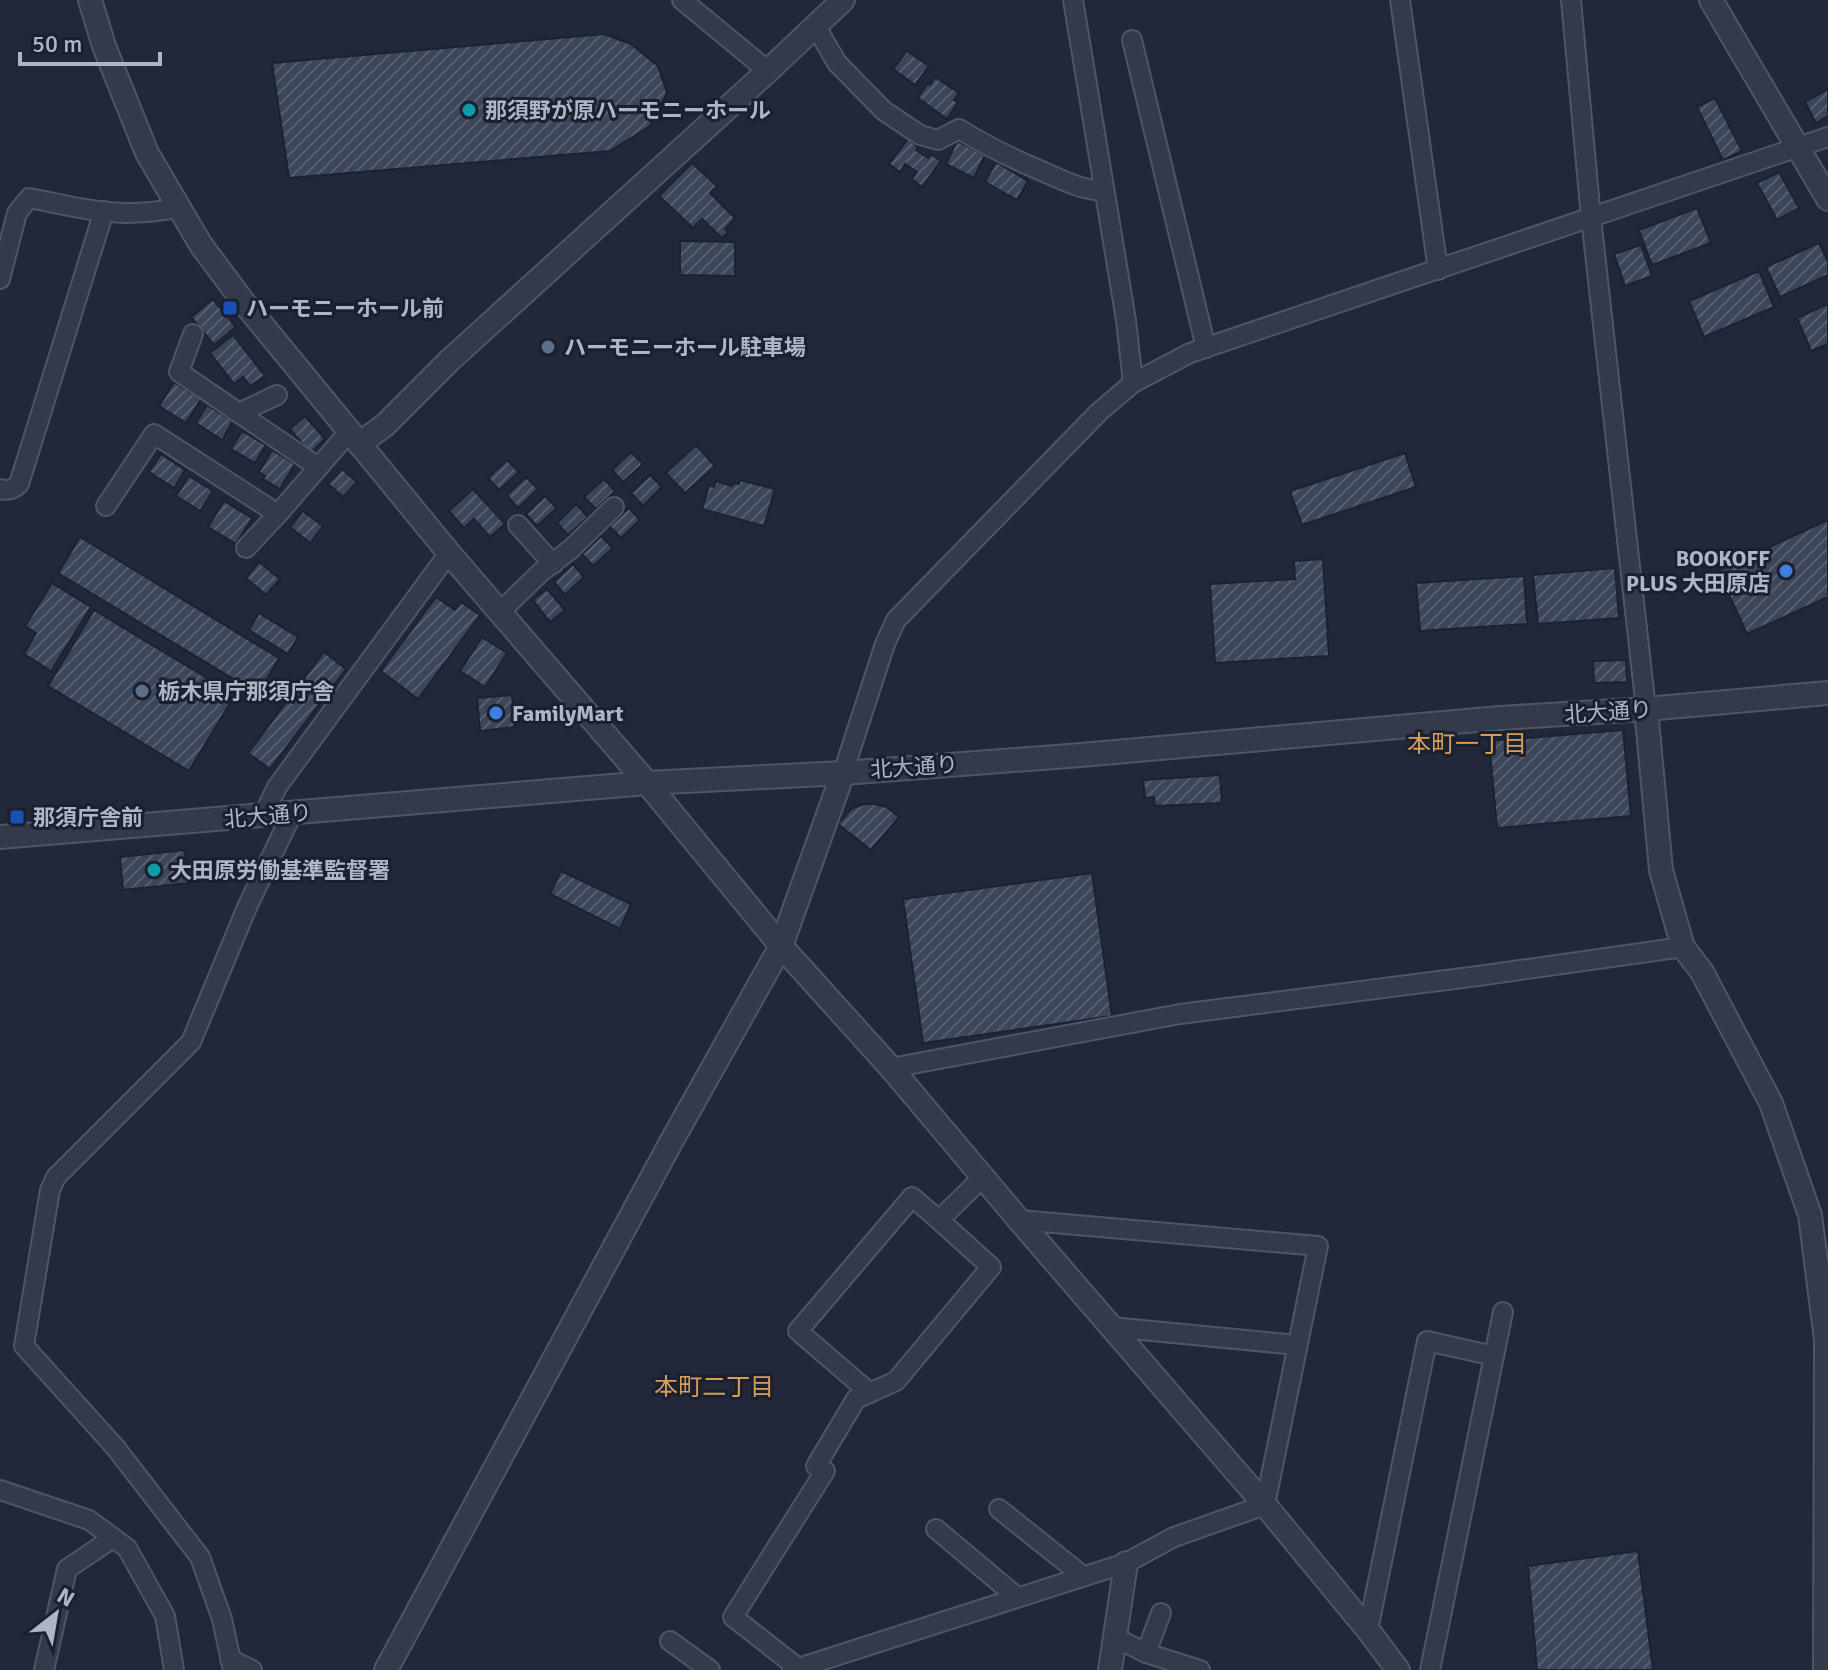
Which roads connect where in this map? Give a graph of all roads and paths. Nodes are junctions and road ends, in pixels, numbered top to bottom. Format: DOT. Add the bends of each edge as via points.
graph roads {
  1 [pos="90,0"];
  2 [pos="682,0"];
  3 [pos="843,0"];
  4 [pos="1073,0"];
  5 [pos="1400,0"];
  6 [pos="1571,0"];
  7 [pos="1711,0"];
  8 [pos="815,25"];
  9 [pos="1132,40"];
  10 [pos="768,71"];
  11 [pos="1828,137"];
  12 [pos="1798,147"];
  13 [pos="1104,191"];
  14 [pos="1828,199"];
  15 [pos="178,208"];
  16 [pos="104,211"];
  17 [pos="1591,218"];
  18 [pos="1438,270"];
  19 [pos="0,279"];
  20 [pos="193,334"];
  21 [pos="1206,348"];
  22 [pos="1133,383"];
  23 [pos="277,395"];
  24 [pos="239,413"];
  25 [pos="354,438"];
  26 [pos="318,467"];
  27 [pos="0,489"];
  28 [pos="106,506"];
  29 [pos="614,507"];
  30 [pos="278,514"];
  31 [pos="518,525"];
  32 [pos="246,548"];
  33 [pos="449,553"];
  34 [pos="553,564"];
  35 [pos="500,612"];
  36 [pos="1828,693"];
  37 [pos="1646,709"];
  38 [pos="843,773"];
  39 [pos="647,783"];
  40 [pos="292,814"];
  41 [pos="263,816"];
  42 [pos="0,837"];
  43 [pos="781,946"];
  44 [pos="1683,947"];
  45 [pos="891,1068"];
  46 [pos="983,1177"];
  47 [pos="939,1220"];
  48 [pos="1019,1220"];
  49 [pos="1503,1312"];
  50 [pos="1111,1327"];
  51 [pos="1827,1340"];
  52 [pos="1297,1345"];
  53 [pos="1494,1356"];
  54 [pos="870,1393"];
  55 [pos="0,1490"];
  56 [pos="1265,1505"];
  57 [pos="999,1509"];
  58 [pos="936,1529"];
  59 [pos="113,1538"];
  60 [pos="1126,1563"];
  61 [pos="1083,1576"];
  62 [pos="1017,1597"];
  63 [pos="1161,1613"];
  64 [pos="1368,1630"];
  65 [pos="1114,1637"];
  66 [pos="670,1641"];
  67 [pos="1146,1653"];
  68 [pos="232,1665"];
  69 [pos="795,1669"];
  70 [pos="44,1670"];
  71 [pos="174,1670"];
  72 [pos="252,1670"];
  73 [pos="386,1670"];
  74 [pos="710,1670"];
  75 [pos="1110,1670"];
  76 [pos="1200,1670"];
  77 [pos="1398,1670"];
  78 [pos="1430,1670"];
  79 [pos="1825,1670"];
  1 -- 15 [label="street" via="147,153"];
  2 -- 10 [label="street"];
  3 -- 8 [label="street"];
  4 -- 13 [label="street"];
  5 -- 18 [label="street"];
  6 -- 17 [label="street"];
  7 -- 12 [label="street"];
  8 -- 10 [label="street"];
  8 -- 13 [label="street" via="837,63 884,111 920,135 938,140 959,129 996,152 1089,190"];
  9 -- 21 [label="street"];
  10 -- 25 [label="street" via="385,425"];
  11 -- 12 [label="street"];
  12 -- 14 [label="street"];
  12 -- 17 [label="street"];
  13 -- 22 [label="street"];
  15 -- 16 [label="street"];
  15 -- 25 [label="street" via="245,304"];
  16 -- 19 [label="street" via="29,198 17,213"];
  16 -- 27 [label="street" via="19,484"];
  17 -- 18 [label="street"];
  17 -- 37 [label="street"];
  18 -- 21 [label="street"];
  20 -- 24 [label="street" via="179,372"];
  21 -- 22 [label="street"];
  22 -- 38 [label="street" via="896,620"];
  23 -- 24 [label="street"];
  24 -- 26 [label="street"];
  25 -- 26 [label="street"];
  25 -- 33 [label="street"];
  26 -- 30 [label="street"];
  28 -- 30 [label="street" via="154,434"];
  29 -- 34 [label="street"];
  30 -- 32 [label="street"];
  31 -- 34 [label="street"];
  33 -- 35 [label="street"];
  33 -- 41 [label="street" via="277,787"];
  34 -- 35 [label="street"];
  35 -- 39 [label="street"];
  36 -- 37 [label="street, 北大通り"];
  37 -- 38 [label="street, 北大通り"];
  37 -- 44 [label="street" via="1661,870"];
  38 -- 39 [label="street, 北大通り"];
  38 -- 43 [label="street"];
  39 -- 40 [label="street, 北大通り"];
  39 -- 43 [label="street"];
  40 -- 41 [label="street, 北大通り"];
  40 -- 68 [label="street" via="191,1042 56,1177 24,1346 115,1447 200,1557"];
  41 -- 42 [label="street, 北大通り"];
  43 -- 45 [label="street"];
  43 -- 73 [label="street"];
  44 -- 45 [label="street" via="1180,1014"];
  44 -- 51 [label="street" via="1702,972 1771,1103 1810,1215"];
  45 -- 46 [label="street"];
  46 -- 47 [label="street"];
  46 -- 48 [label="street"];
  47 -- 54 [label="street" via="991,1267 896,1381"];
  47 -- 54 [label="street" via="912,1197 798,1331"];
  48 -- 50 [label="street"];
  48 -- 52 [label="street" via="1318,1246"];
  49 -- 53 [label="street"];
  50 -- 52 [label="street"];
  50 -- 56 [label="street"];
  51 -- 79 [label="street"];
  52 -- 56 [label="street"];
  53 -- 64 [label="street" via="1427,1341"];
  53 -- 78 [label="street"];
  54 -- 69 [label="street" via="856,1399 816,1466 825,1471 733,1617"];
  55 -- 59 [label="street" via="89,1520"];
  56 -- 60 [label="street" via="1174,1537"];
  56 -- 64 [label="street"];
  57 -- 61 [label="street"];
  58 -- 62 [label="street"];
  59 -- 70 [label="street" via="67,1569"];
  59 -- 71 [label="street" via="127,1548 165,1616"];
  60 -- 61 [label="street"];
  60 -- 65 [label="street"];
  61 -- 62 [label="street"];
  62 -- 69 [label="street"];
  63 -- 67 [label="street"];
  64 -- 77 [label="street"];
  65 -- 67 [label="street"];
  65 -- 75 [label="street"];
  66 -- 74 [label="street"];
  67 -- 76 [label="street"];
  68 -- 72 [label="street"];
}
